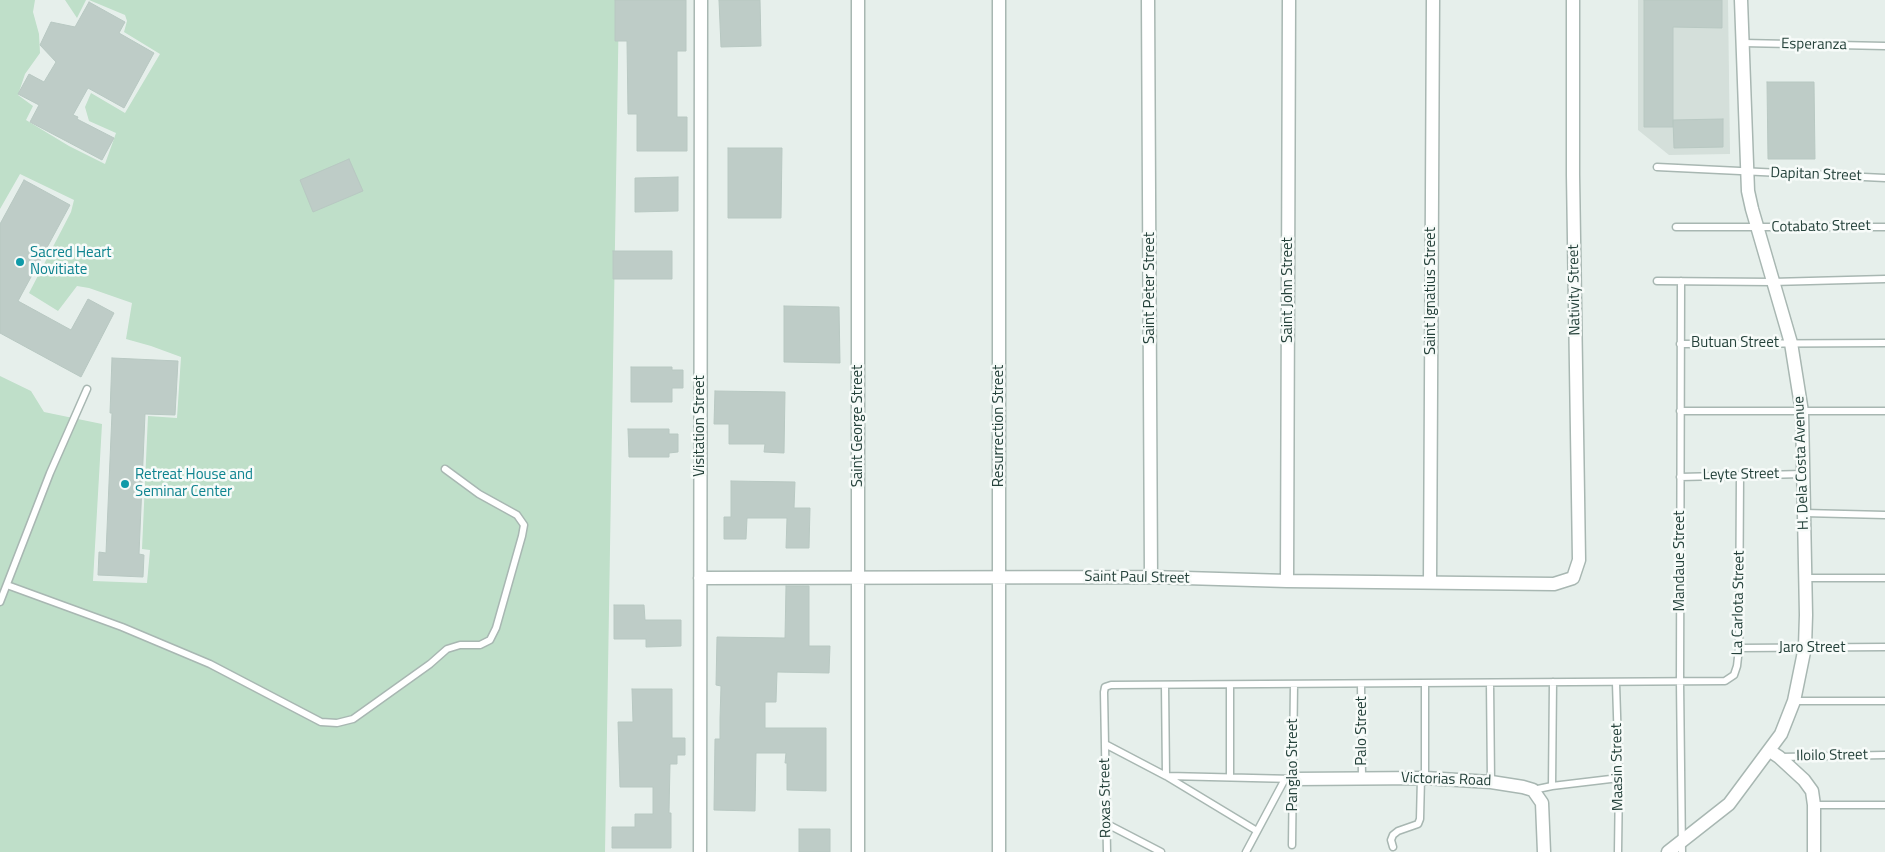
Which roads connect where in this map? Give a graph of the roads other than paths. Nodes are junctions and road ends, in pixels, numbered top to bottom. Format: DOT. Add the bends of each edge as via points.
graph roads {
  1 [pos="701,0"];
  2 [pos="858,0"];
  3 [pos="999,0"];
  4 [pos="1148,0"];
  5 [pos="1289,0"];
  6 [pos="1432,0"];
  7 [pos="1573,0"];
  8 [pos="1741,0"];
  9 [pos="1743,43"];
  10 [pos="1885,46"];
  11 [pos="1657,167"];
  12 [pos="1746,172"];
  13 [pos="1885,178"];
  14 [pos="1885,226"];
  15 [pos="1676,227"];
  16 [pos="1757,228"];
  17 [pos="1885,279"];
  18 [pos="1657,281"];
  19 [pos="1681,281"];
  20 [pos="1772,282"];
  21 [pos="1791,343"];
  22 [pos="1885,343"];
  23 [pos="1680,344"];
  24 [pos="87,389"];
  25 [pos="1885,411"];
  26 [pos="1680,412"];
  27 [pos="1802,412"];
  28 [pos="445,469"];
  29 [pos="1803,474"];
  30 [pos="1740,475"];
  31 [pos="1680,477"];
  32 [pos="1804,513"];
  33 [pos="1885,515"];
  34 [pos="999,577"];
  35 [pos="1151,577"];
  36 [pos="700,578"];
  37 [pos="858,578"];
  38 [pos="1573,578"];
  39 [pos="1806,578"];
  40 [pos="1885,578"];
  41 [pos="1287,581"];
  42 [pos="1430,582"];
  43 [pos="7,585"];
  44 [pos="0,602"];
  45 [pos="1805,647"];
  46 [pos="1885,647"];
  47 [pos="1739,648"];
  48 [pos="1553,682"];
  49 [pos="1680,682"];
  50 [pos="1616,683"];
  51 [pos="1294,684"];
  52 [pos="1361,684"];
  53 [pos="1425,684"];
  54 [pos="1490,684"];
  55 [pos="1165,685"];
  56 [pos="1230,685"];
  57 [pos="1794,701"];
  58 [pos="1885,701"];
  59 [pos="1105,744"];
  60 [pos="1774,754"];
  61 [pos="1885,755"];
  62 [pos="1166,776"];
  63 [pos="1230,776"];
  64 [pos="1362,778"];
  65 [pos="1423,778"];
  66 [pos="1619,778"];
  67 [pos="1289,779"];
  68 [pos="1491,782"];
  69 [pos="1552,786"];
  70 [pos="1533,790"];
  71 [pos="1814,805"];
  72 [pos="1885,805"];
  73 [pos="1107,824"];
  74 [pos="1257,831"];
  75 [pos="1292,846"];
  76 [pos="1393,847"];
  77 [pos="1682,847"];
  78 [pos="700,852"];
  79 [pos="858,852"];
  80 [pos="999,852"];
  81 [pos="1107,852"];
  82 [pos="1161,852"];
  83 [pos="1246,852"];
  84 [pos="1544,852"];
  85 [pos="1618,852"];
  86 [pos="1668,852"];
  87 [pos="1814,852"];
  1 -- 36 [label="street, Visitation Street"];
  2 -- 37 [label="street, Saint George Street"];
  3 -- 34 [label="street, Resurrection Street"];
  4 -- 35 [label="street, Saint Peter Street"];
  5 -- 41 [label="street, Saint John Street"];
  6 -- 42 [label="street, Saint Ignatius Street"];
  7 -- 38 [label="street, Nativity Street" via="1579,560"];
  8 -- 9 [label="street, H. Dela Costa Avenue"];
  9 -- 10 [label="lane, Esperanza"];
  9 -- 12 [label="street, H. Dela Costa Avenue"];
  11 -- 12 [label="lane, Dapitan Street"];
  12 -- 13 [label="lane, Dapitan Street"];
  12 -- 16 [label="street, H. Dela Costa Avenue"];
  14 -- 16 [label="lane, Cotabato Street"];
  15 -- 16 [label="lane, Cotabato Street"];
  16 -- 20 [label="street, H. Dela Costa Avenue"];
  17 -- 20 [label="lane"];
  18 -- 19 [label="lane"];
  19 -- 20 [label="lane"];
  19 -- 23 [label="lane, Mandaue Street"];
  20 -- 21 [label="street, H. Dela Costa Avenue"];
  21 -- 22 [label="lane, Butuan Street"];
  21 -- 23 [label="lane, Butuan Street"];
  21 -- 27 [label="street, H. Dela Costa Avenue"];
  23 -- 26 [label="lane, Mandaue Street"];
  24 -- 43 [label="lane" via="50,473"];
  25 -- 27 [label="lane"];
  26 -- 27 [label="lane"];
  26 -- 31 [label="lane, Mandaue Street"];
  27 -- 29 [label="street, H. Dela Costa Avenue"];
  28 -- 43 [label="lane" via="478,494 517,515 524,525 496,628 490,640 480,645 447,649 353,719 321,722 210,664"];
  29 -- 30 [label="lane, Leyte Street"];
  29 -- 32 [label="street, H. Dela Costa Avenue"];
  30 -- 31 [label="lane, Leyte Street"];
  30 -- 47 [label="lane, La Carlota Street"];
  31 -- 49 [label="lane, Mandaue Street"];
  32 -- 33 [label="lane"];
  32 -- 39 [label="street, H. Dela Costa Avenue"];
  34 -- 35 [label="street, Saint Paul Street"];
  34 -- 37 [label="street, Saint Paul Street"];
  34 -- 80 [label="street, Resurrection Street"];
  35 -- 41 [label="street, Saint Paul Street"];
  36 -- 37 [label="street, Saint Paul Street"];
  36 -- 78 [label="street, Visitation Street"];
  37 -- 79 [label="street, Saint George Street"];
  38 -- 42 [label="street, Saint Paul Street" via="1554,584"];
  39 -- 40 [label="lane"];
  39 -- 45 [label="street, H. Dela Costa Avenue"];
  41 -- 42 [label="street, Saint Paul Street"];
  43 -- 44 [label="lane"];
  45 -- 46 [label="lane, Jaro Street"];
  45 -- 47 [label="lane, Jaro Street"];
  45 -- 57 [label="street, H. Dela Costa Avenue"];
  47 -- 49 [label="lane, La Carlota Street" via="1734,675 1725,681"];
  48 -- 50 [label="lane, La Carlota Street"];
  48 -- 54 [label="lane, La Carlota Street"];
  48 -- 69 [label="lane"];
  49 -- 50 [label="lane, La Carlota Street"];
  49 -- 77 [label="lane, Mandaue Street"];
  50 -- 66 [label="lane, Maasin Street"];
  51 -- 52 [label="lane, La Carlota Street"];
  51 -- 56 [label="lane, La Carlota Street"];
  51 -- 67 [label="lane, Panglao Street"];
  52 -- 53 [label="lane, La Carlota Street"];
  52 -- 64 [label="lane, Palo Street"];
  53 -- 54 [label="lane, La Carlota Street"];
  53 -- 65 [label="lane"];
  54 -- 68 [label="lane"];
  55 -- 56 [label="lane, La Carlota Street"];
  55 -- 59 [label="lane, Roxas Street" via="1105,687"];
  55 -- 62 [label="lane"];
  56 -- 63 [label="lane"];
  57 -- 58 [label="lane"];
  57 -- 60 [label="street, H. Dela Costa Avenue"];
  59 -- 62 [label="lane"];
  59 -- 73 [label="lane, Roxas Street"];
  60 -- 61 [label="lane, Iloilo Street"];
  60 -- 71 [label="street, Iloilo Street" via="1804,780 1812,791"];
  60 -- 77 [label="street, H. Dela Costa Avenue"];
  62 -- 63 [label="lane"];
  62 -- 74 [label="lane"];
  63 -- 67 [label="lane"];
  64 -- 65 [label="street, Victorias Road"];
  64 -- 67 [label="street, Victorias Road"];
  65 -- 68 [label="street, Victorias Road"];
  65 -- 76 [label="lane" via="1418,824 1398,830 1391,840"];
  66 -- 69 [label="lane"];
  66 -- 85 [label="lane, Maasin Street"];
  67 -- 74 [label="lane"];
  67 -- 75 [label="lane, Panglao Street"];
  68 -- 70 [label="street, Victorias Road"];
  69 -- 70 [label="lane"];
  70 -- 84 [label="street" via="1542,803"];
  71 -- 72 [label="lane"];
  71 -- 87 [label="street, Iloilo Street"];
  73 -- 81 [label="lane, Roxas Street"];
  73 -- 82 [label="lane"];
  74 -- 83 [label="lane"];
  77 -- 86 [label="street, H. Dela Costa Avenue"];
}
